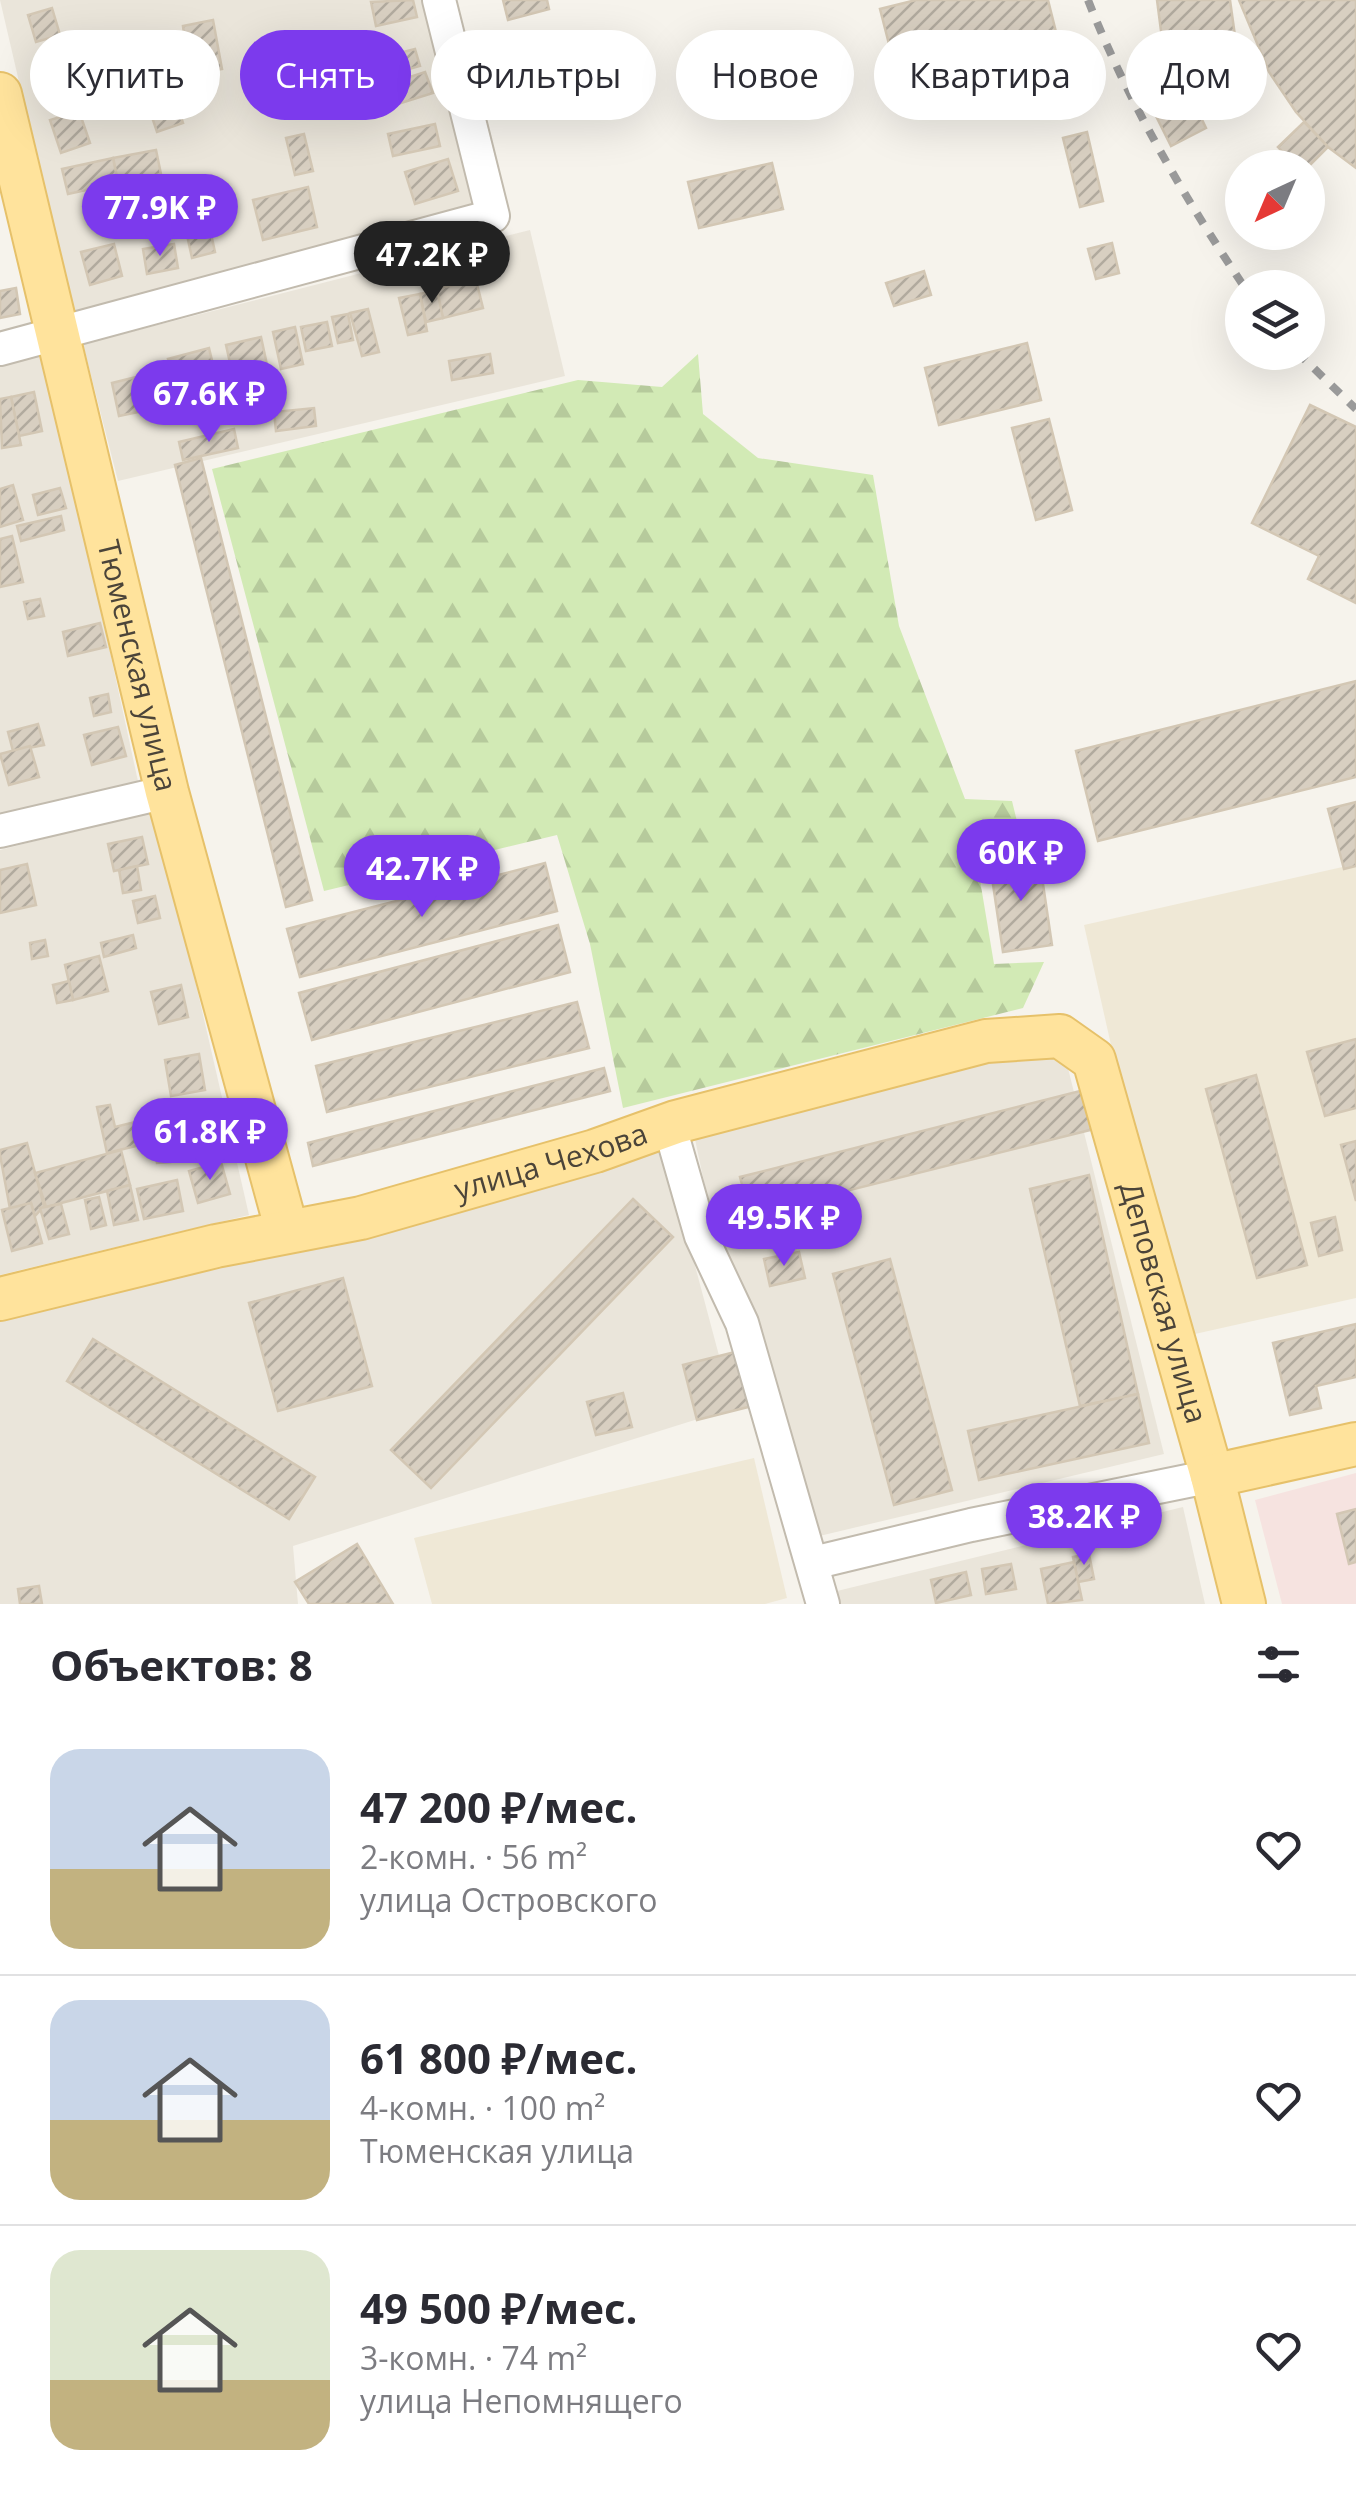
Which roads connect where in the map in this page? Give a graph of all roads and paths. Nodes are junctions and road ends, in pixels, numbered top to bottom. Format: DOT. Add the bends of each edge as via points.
graph roads {
  1 [pos="439,0"];
  2 [pos="0,94"];
  3 [pos="56,334"];
  4 [pos="0,349"];
  5 [pos="166,792"];
  6 [pos="0,830"];
  7 [pos="1094,1060"];
  8 [pos="676,1122"];
  9 [pos="287,1232"];
  10 [pos="0,1299"];
  11 [pos="1356,1444"];
  12 [pos="1212,1476"];
  13 [pos="813,1564"];
  14 [pos="823,1604"];
  15 [pos="1244,1604"];
  1 -- 3 [label="street" via="493,216"];
  2 -- 3 [label="main road, Тюменская улица"];
  3 -- 4 [label="street"];
  3 -- 5 [label="main road, Тюменская улица"];
  5 -- 6 [label="street"];
  5 -- 9 [label="main road, Тюменская улица"];
  7 -- 8 [label="main road, улица Чехова" via="1060,1036 986,1041"];
  7 -- 12 [label="main road, Деповская улица"];
  8 -- 9 [label="main road, улица Чехова" via="362,1218"];
  8 -- 13 [label="street" via="673,1138 701,1236 742,1324"];
  9 -- 10 [label="main road, улица Чехова"];
  11 -- 12 [label="main road"];
  12 -- 13 [label="street"];
  12 -- 15 [label="main road, Деповская улица"];
  13 -- 14 [label="street"];
}
